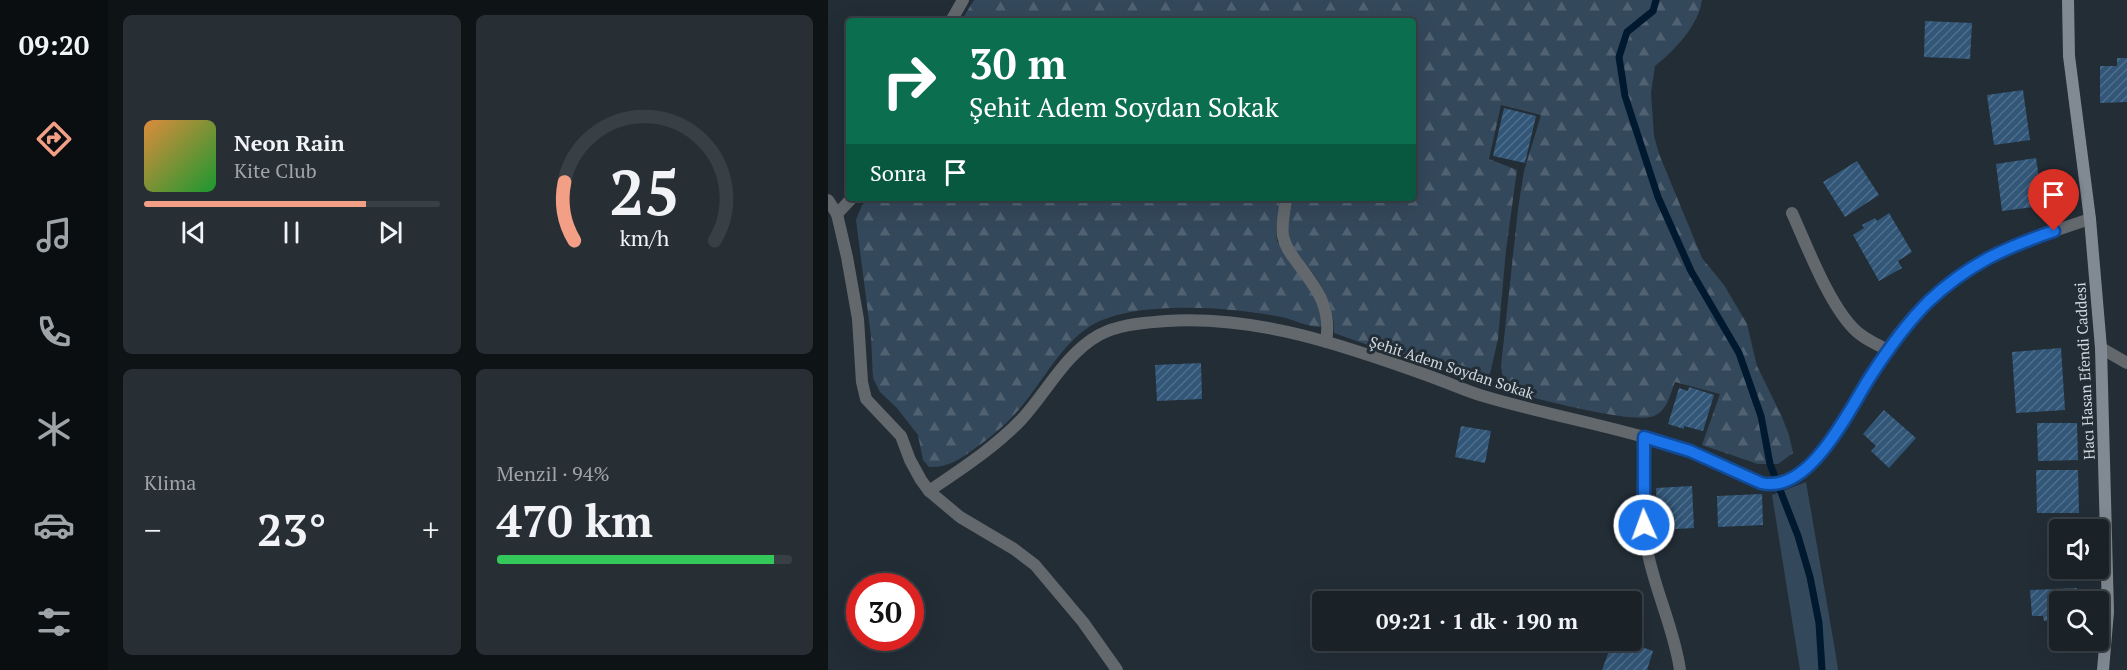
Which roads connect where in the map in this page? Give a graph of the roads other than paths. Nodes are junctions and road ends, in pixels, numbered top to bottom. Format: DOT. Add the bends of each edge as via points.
graph roads {
  1 [pos="963,0"];
  2 [pos="2068,0"];
  3 [pos="953,18"];
  4 [pos="828,200"];
  5 [pos="849,201"];
  6 [pos="1287,201"];
  7 [pos="1792,213"];
  8 [pos="837,214"];
  9 [pos="2090,219"];
  10 [pos="1326,342"];
  11 [pos="2101,348"];
  12 [pos="1888,350"];
  13 [pos="2127,363"];
  14 [pos="1644,437"];
  15 [pos="929,491"];
  16 [pos="1117,670"];
  17 [pos="1680,670"];
  18 [pos="2103,670"];
  1 -- 3 [label="street"];
  2 -- 9 [label="street, Hacı Hasan Efendi Caddesi" via="2069,56"];
  4 -- 8 [label="street"];
  5 -- 8 [label="street"];
  6 -- 10 [label="street" via="1283,237 1324,303 1328,320"];
  7 -- 12 [label="street" via="1844,317 1854,329"];
  8 -- 15 [label="street" via="858,319 866,399 901,436"];
  9 -- 11 [label="street, Hacı Hasan Efendi Caddesi"];
  9 -- 12 [label="street, Şehit Adem Soydan Sokak" via="2019,243 1956,277 1904,327"];
  10 -- 14 [label="street, Şehit Adem Soydan Sokak" via="1523,408"];
  10 -- 15 [label="street, Şehit Adem Soydan Sokak" via="1250,324 1210,320 1142,322 1117,327 1081,347 1018,423 989,450"];
  11 -- 13 [label="street"];
  11 -- 18 [label="street, Hacı Hasan Efendi Caddesi" via="2108,612"];
  12 -- 14 [label="street, Şehit Adem Soydan Sokak" via="1832,440 1808,468 1771,486 1690,451"];
  14 -- 17 [label="street" via="1645,543"];
  15 -- 16 [label="street" via="960,517 1035,565"];
}
